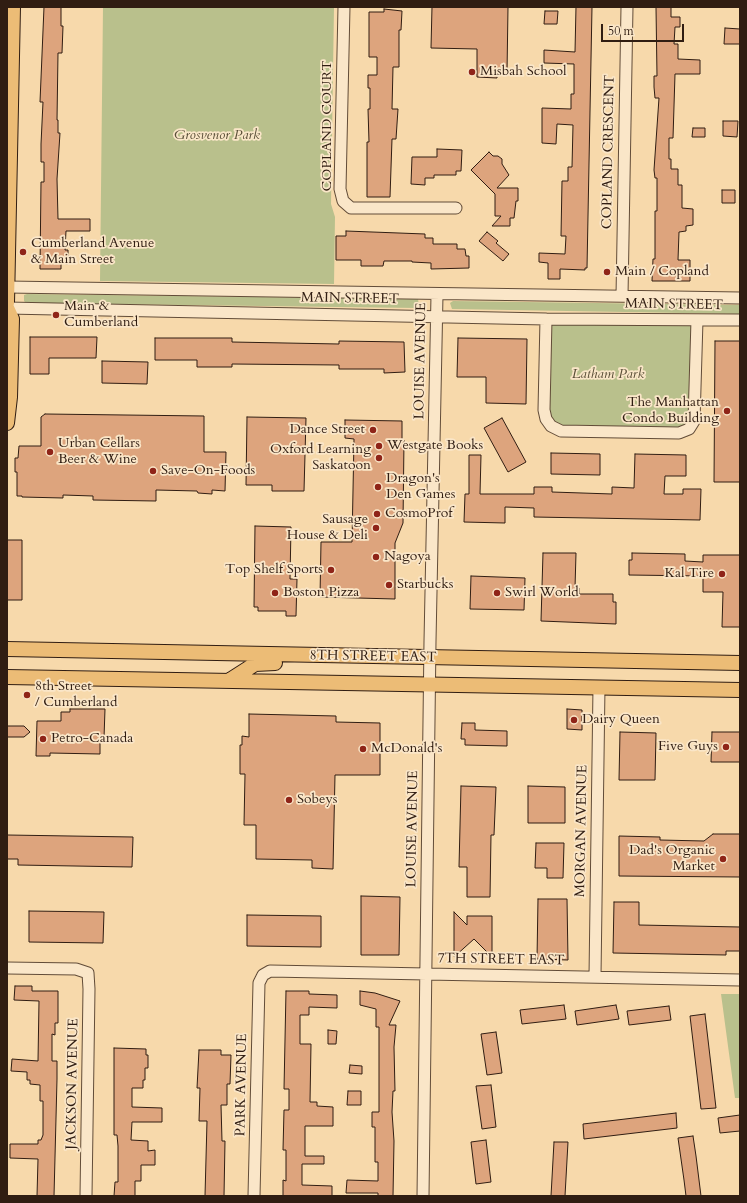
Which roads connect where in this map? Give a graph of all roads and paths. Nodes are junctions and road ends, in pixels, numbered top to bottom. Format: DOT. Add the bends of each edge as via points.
graph roads {
  1 [pos="13,7"];
  2 [pos="344,7"];
  3 [pos="627,7"];
  4 [pos="9,103"];
  5 [pos="456,208"];
  6 [pos="7,287"];
  7 [pos="437,295"];
  8 [pos="622,296"];
  9 [pos="740,298"];
  10 [pos="7,303"];
  11 [pos="7,308"];
  12 [pos="437,315"];
  13 [pos="546,319"];
  14 [pos="697,320"];
  15 [pos="740,320"];
  16 [pos="7,423"];
  17 [pos="7,649"];
  18 [pos="331,656"];
  19 [pos="430,658"];
  20 [pos="740,663"];
  21 [pos="7,677"];
  22 [pos="230,680"];
  23 [pos="430,684"];
  24 [pos="599,687"];
  25 [pos="740,690"];
  26 [pos="7,968"];
  27 [pos="425,974"];
  28 [pos="263,975"];
  29 [pos="595,976"];
  30 [pos="740,980"];
  31 [pos="86,1196"];
  32 [pos="254,1196"];
  33 [pos="423,1196"];
  1 -- 4 [label="main road"];
  2 -- 5 [label="street, COPLAND COURT" via="340,189 343,201 351,208"];
  3 -- 8 [label="street, COPLAND CRESCENT"];
  4 -- 6 [label="main road"];
  6 -- 7 [label="street, MAIN STREET"];
  6 -- 10 [label="main road"];
  7 -- 8 [label="street, MAIN STREET"];
  7 -- 12 [label="street, LOUISE AVENUE"];
  8 -- 9 [label="street, MAIN STREET"];
  11 -- 12 [label="street, MAIN STREET"];
  11 -- 16 [label="main road" via="12,319"];
  12 -- 13 [label="street, MAIN STREET"];
  12 -- 19 [label="street, LOUISE AVENUE"];
  13 -- 14 [label="street, MAIN STREET"];
  13 -- 14 [label="street" via="544,410 551,426 561,431 679,433 689,429 694,421"];
  14 -- 15 [label="street, MAIN STREET"];
  17 -- 18 [label="main road, 8TH STREET EAST"];
  18 -- 19 [label="main road, 8TH STREET EAST"];
  18 -- 22 [label="main road" via="306,662 255,664"];
  19 -- 20 [label="main road, 8TH STREET EAST"];
  19 -- 23 [label="street, LOUISE AVENUE"];
  21 -- 22 [label="main road, 8TH STREET EAST"];
  22 -- 23 [label="main road, 8TH STREET EAST"];
  23 -- 24 [label="main road, 8TH STREET EAST"];
  23 -- 27 [label="street, LOUISE AVENUE"];
  24 -- 25 [label="main road, 8TH STREET EAST"];
  24 -- 29 [label="street, MORGAN AVENUE"];
  26 -- 31 [label="street, JACKSON AVENUE" via="76,969 88,973"];
  27 -- 28 [label="street, 7TH STREET EAST" via="270,971"];
  27 -- 29 [label="street, 7TH STREET EAST"];
  27 -- 33 [label="street, LOUISE AVENUE"];
  28 -- 32 [label="street, PARK AVENUE" via="259,982"];
  29 -- 30 [label="street, 7TH STREET EAST"];
}
